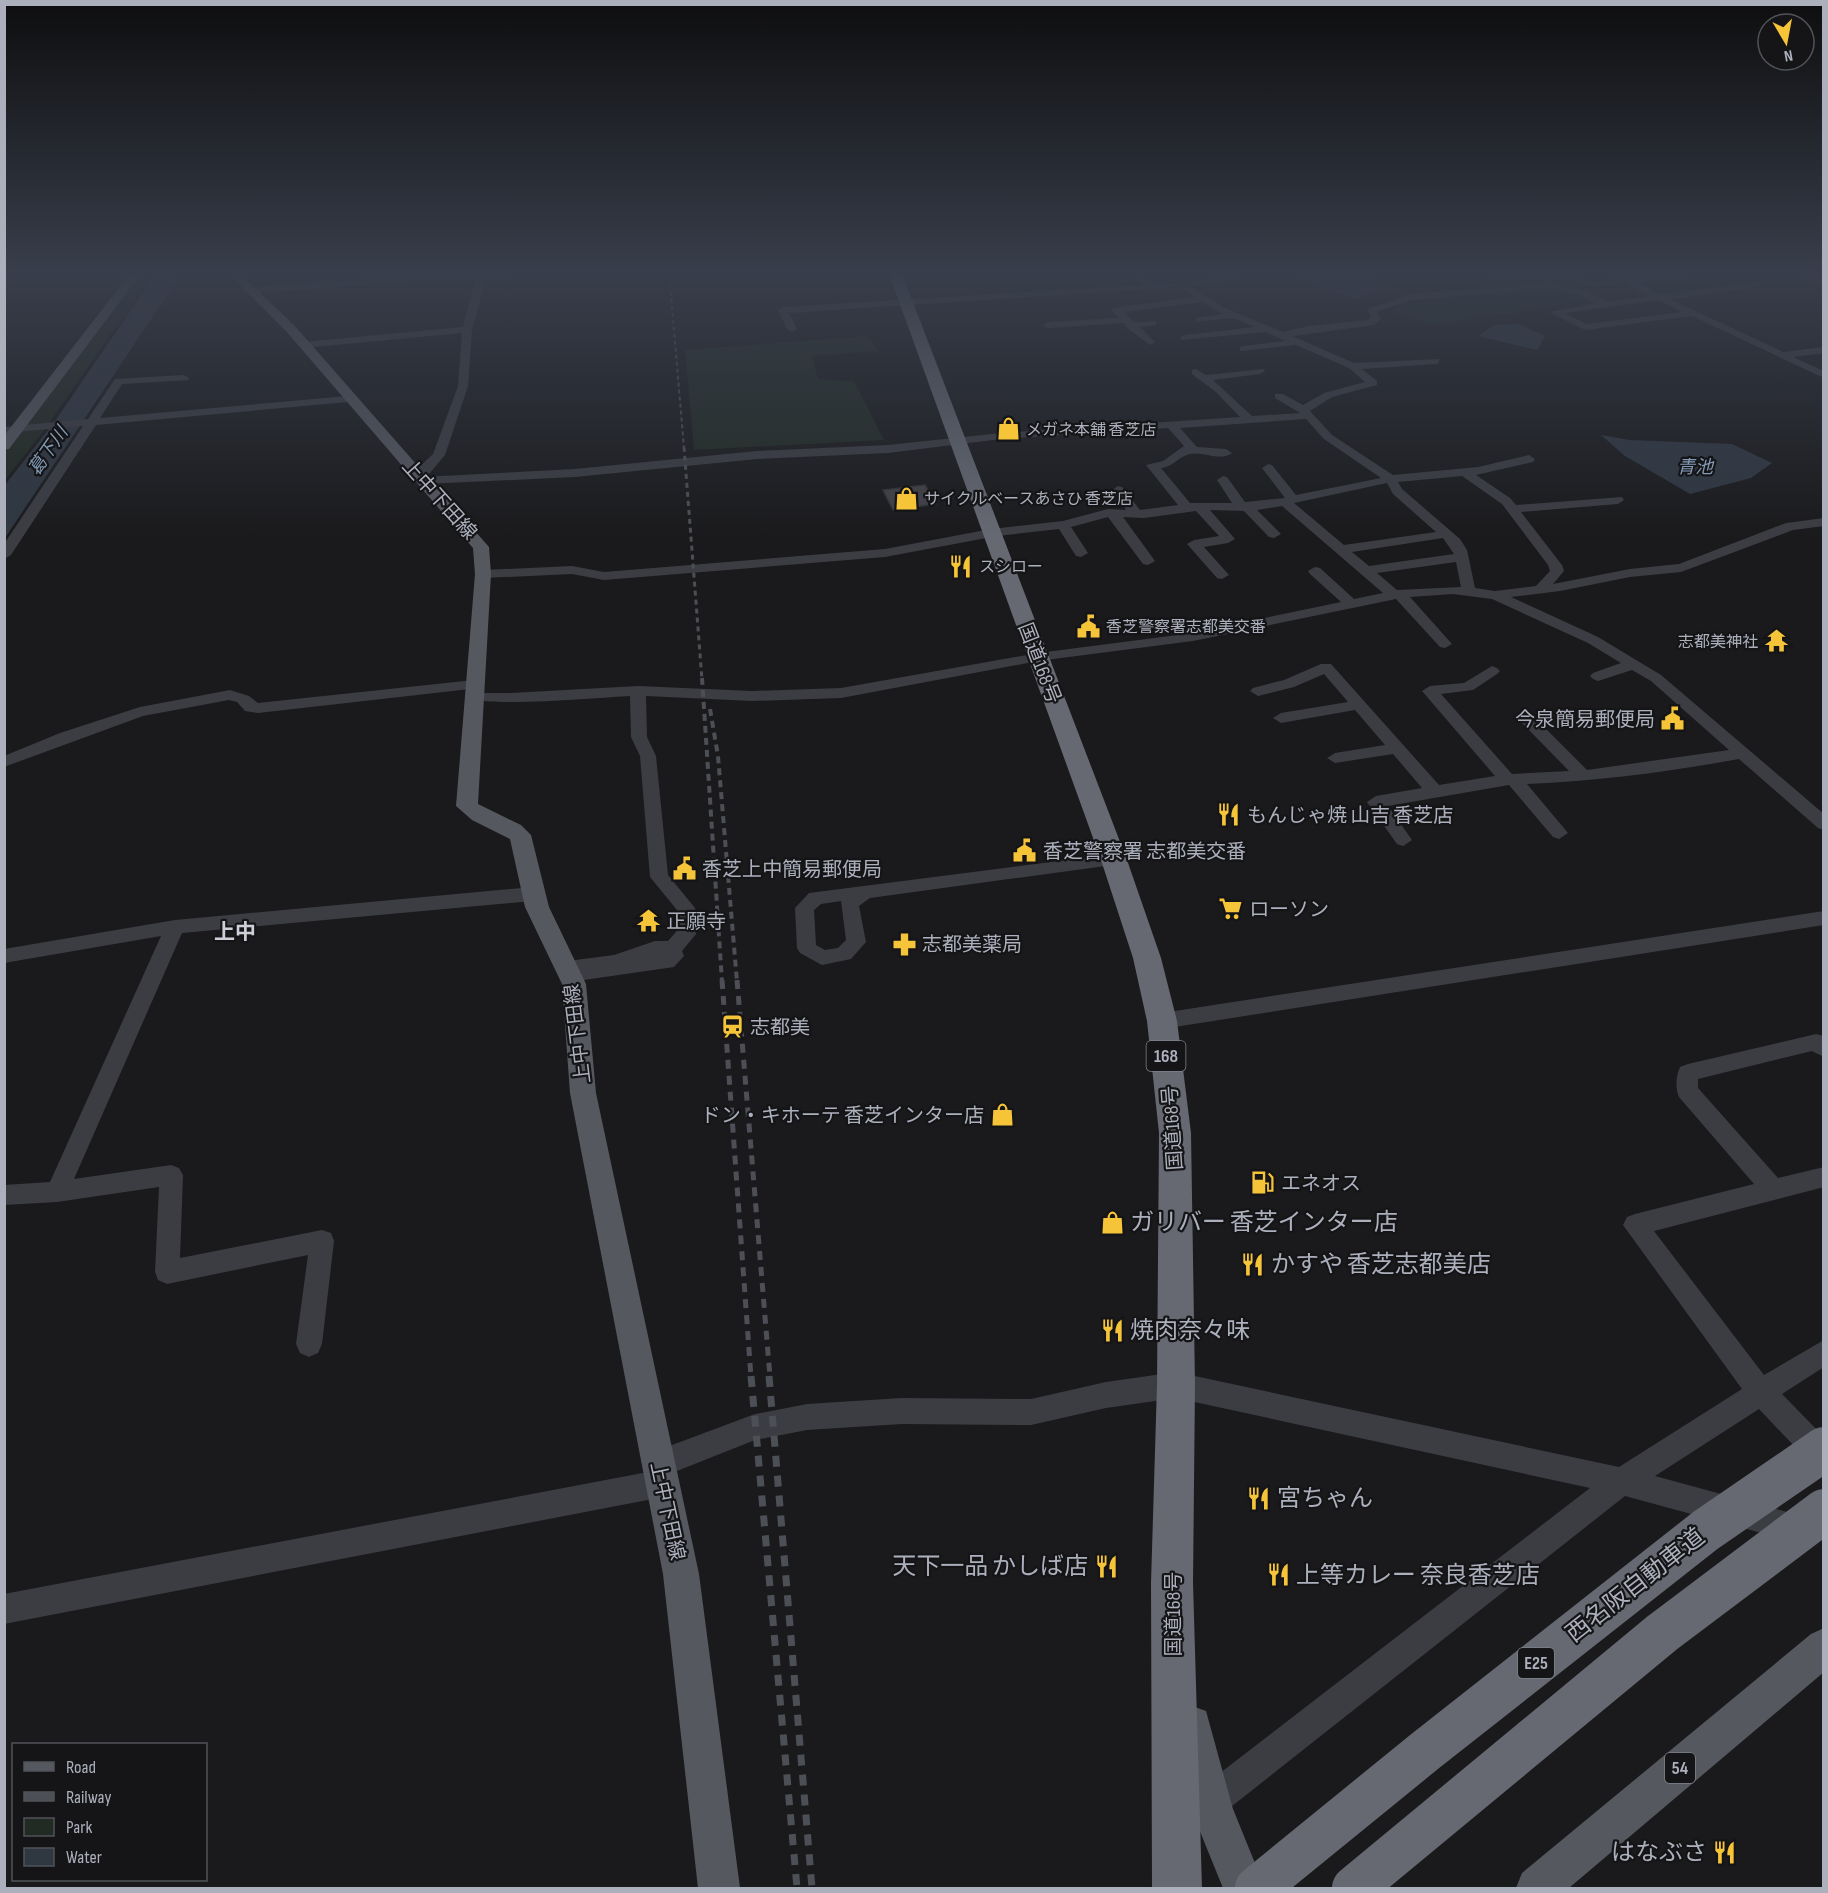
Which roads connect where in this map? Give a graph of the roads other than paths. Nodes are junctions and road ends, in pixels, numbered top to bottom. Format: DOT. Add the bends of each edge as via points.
graph roads {
  1 [pos="70,359"];
  2 [pos="315,359"];
  3 [pos="465,359"];
  4 [pos="926,359"];
  5 [pos="1339,359"];
  6 [pos="1790,359"];
  7 [pos="1436,361"];
  8 [pos="1353,366"];
  9 [pos="1260,371"];
  10 [pos="1824,375"];
  11 [pos="184,378"];
  12 [pos="1279,396"];
  13 [pos="348,399"];
  14 [pos="1305,413"];
  15 [pos="1248,420"];
  16 [pos="90,421"];
  17 [pos="1172,426"];
  18 [pos="18,428"];
  19 [pos="4,430"];
  20 [pos="956,441"];
  21 [pos="4,446"];
  22 [pos="1188,450"];
  23 [pos="1226,453"];
  24 [pos="1529,459"];
  25 [pos="1268,468"];
  26 [pos="1466,473"];
  27 [pos="422,477"];
  28 [pos="1391,479"];
  29 [pos="1223,480"];
  30 [pos="1118,490"];
  31 [pos="1288,500"];
  32 [pos="1618,500"];
  33 [pos="1193,507"];
  34 [pos="1245,508"];
  35 [pos="1513,510"];
  36 [pos="1113,513"];
  37 [pos="1136,514"];
  38 [pos="1824,522"];
  39 [pos="1063,525"];
  40 [pos="991,534"];
  41 [pos="1274,534"];
  42 [pos="1447,534"];
  43 [pos="1340,550"];
  44 [pos="1081,553"];
  45 [pos="4,555"];
  46 [pos="1461,557"];
  47 [pos="1148,561"];
  48 [pos="1315,571"];
  49 [pos="1365,571"];
  50 [pos="483,574"];
  51 [pos="1222,575"];
  52 [pos="1541,590"];
  53 [pos="1469,592"];
  54 [pos="1396,595"];
  55 [pos="1495,595"];
  56 [pos="1351,604"];
  57 [pos="1445,644"];
  58 [pos="1038,657"];
  59 [pos="1635,664"];
  60 [pos="1492,671"];
  61 [pos="1598,676"];
  62 [pos="474,691"];
  63 [pos="638,691"];
  64 [pos="1258,691"];
  65 [pos="1360,705"];
  66 [pos="1281,718"];
  67 [pos="1527,719"];
  68 [pos="1397,748"];
  69 [pos="1743,753"];
  70 [pos="1335,758"];
  71 [pos="4,762"];
  72 [pos="1583,776"];
  73 [pos="1511,780"];
  74 [pos="1435,792"];
  75 [pos="1824,824"];
  76 [pos="1559,833"];
  77 [pos="1403,840"];
  78 [pos="1114,860"];
  79 [pos="865,892"];
  80 [pos="533,894"];
  81 [pos="1824,918"];
  82 [pos="175,927"];
  83 [pos="4,956"];
  84 [pos="569,971"];
  85 [pos="1162,1021"];
  86 [pos="1824,1049"];
  87 [pos="1824,1177"];
  88 [pos="1773,1190"];
  89 [pos="57,1192"];
  90 [pos="4,1196"];
  91 [pos="309,1344"];
  92 [pos="1824,1352"];
  93 [pos="1176,1385"];
  94 [pos="1761,1392"];
  95 [pos="1824,1449"];
  96 [pos="1824,1457"];
  97 [pos="660,1474"];
  98 [pos="1622,1481"];
  99 [pos="1824,1511"];
  100 [pos="1824,1536"];
  101 [pos="1172,1583"];
  102 [pos="4,1609"];
  103 [pos="1824,1647"];
  104 [pos="1210,1802"];
  105 [pos="719,1888"];
  106 [pos="1177,1888"];
  107 [pos="1244,1888"];
  108 [pos="1257,1888"];
  109 [pos="1354,1888"];
  110 [pos="1537,1888"];
  1 -- 18 [label="main road"];
  2 -- 13 [label="main road, 上中下田線"];
  3 -- 27 [label="street" via="463,386 439,455"];
  4 -- 20 [label="highway, 国道168号 / 168"];
  5 -- 8 [label="street"];
  6 -- 10 [label="street"];
  7 -- 8 [label="street"];
  8 -- 14 [label="street" via="1373,383 1328,395"];
  9 -- 15 [label="street" via="1200,375"];
  11 -- 16 [label="street" via="119,381"];
  12 -- 14 [label="street"];
  13 -- 16 [label="street"];
  13 -- 27 [label="main road, 上中下田線"];
  14 -- 15 [label="street"];
  14 -- 28 [label="street" via="1337,444"];
  15 -- 17 [label="street"];
  16 -- 18 [label="street"];
  16 -- 45 [label="street"];
  17 -- 20 [label="street"];
  17 -- 22 [label="street" via="1191,447"];
  18 -- 19 [label="street"];
  18 -- 21 [label="main road"];
  20 -- 27 [label="street" via="575,473"];
  20 -- 40 [label="highway, 国道168号 / 168"];
  22 -- 23 [label="street"];
  22 -- 33 [label="street" via="1167,464 1152,465"];
  24 -- 26 [label="street"];
  25 -- 31 [label="street"];
  26 -- 28 [label="street"];
  26 -- 35 [label="street" via="1497,493"];
  27 -- 50 [label="main road, 上中下田線" via="481,547"];
  28 -- 31 [label="street"];
  28 -- 42 [label="street" via="1397,491"];
  29 -- 34 [label="street"];
  30 -- 37 [label="street"];
  31 -- 34 [label="street"];
  31 -- 43 [label="street"];
  32 -- 35 [label="street"];
  33 -- 34 [label="street"];
  33 -- 37 [label="street"];
  33 -- 51 [label="street" via="1228,539 1194,544"];
  34 -- 41 [label="street"];
  35 -- 52 [label="street" via="1557,571"];
  36 -- 37 [label="street"];
  36 -- 39 [label="street"];
  36 -- 47 [label="street"];
  38 -- 52 [label="street" via="1791,526 1681,568"];
  39 -- 40 [label="street"];
  39 -- 44 [label="street"];
  40 -- 50 [label="street" via="885,554 670,571 604,576 572,570"];
  40 -- 58 [label="highway, 国道168号 / 168"];
  42 -- 43 [label="street"];
  42 -- 46 [label="street"];
  43 -- 49 [label="street"];
  46 -- 49 [label="street"];
  46 -- 53 [label="street"];
  48 -- 56 [label="street"];
  49 -- 54 [label="street"];
  50 -- 62 [label="main road, 上中下田線"];
  52 -- 55 [label="street"];
  53 -- 54 [label="street" via="1439,590"];
  53 -- 55 [label="street"];
  54 -- 56 [label="street"];
  54 -- 57 [label="street"];
  55 -- 59 [label="street"];
  56 -- 58 [label="street" via="1193,637"];
  58 -- 63 [label="street" via="841,693 752,696"];
  58 -- 78 [label="highway, 国道168号 / 168"];
  59 -- 61 [label="street"];
  59 -- 69 [label="street"];
  60 -- 73 [label="street" via="1468,687 1430,691"];
  62 -- 63 [label="street" via="512,698"];
  62 -- 71 [label="street" via="258,708 230,695 140,712"];
  62 -- 80 [label="main road, 上中下田線" via="467,806 512,828 520,836"];
  63 -- 84 [label="street" via="639,737 648,756 658,877 686,908 686,934 672,948 674,956 667,962"];
  64 -- 65 [label="street" via="1289,684 1326,667"];
  65 -- 66 [label="street"];
  65 -- 68 [label="street"];
  67 -- 72 [label="street"];
  68 -- 70 [label="street"];
  68 -- 74 [label="street"];
  69 -- 72 [label="street"];
  69 -- 75 [label="street"];
  72 -- 73 [label="street"];
  73 -- 74 [label="street"];
  73 -- 76 [label="street"];
  74 -- 77 [label="street" via="1376,802"];
  78 -- 79 [label="street"];
  78 -- 85 [label="highway, 国道168号 / 168" via="1147,958"];
  80 -- 82 [label="street"];
  80 -- 84 [label="main road, 上中下田線"];
  81 -- 85 [label="street"];
  82 -- 83 [label="street"];
  82 -- 89 [label="street"];
  84 -- 97 [label="main road, 上中下田線" via="576,999 584,1092"];
  85 -- 93 [label="highway, 国道168号 / 168" via="1175,1133"];
  86 -- 88 [label="street" via="1816,1042 1688,1073 1687,1091"];
  87 -- 88 [label="street"];
  88 -- 94 [label="street" via="1635,1225"];
  89 -- 90 [label="street"];
  89 -- 91 [label="street" via="171,1175 167,1272 322,1242"];
  92 -- 94 [label="street"];
  93 -- 97 [label="street" via="1031,1412 902,1411 807,1417 755,1427"];
  93 -- 98 [label="street"];
  93 -- 101 [label="highway, 国道168号 / 168"];
  94 -- 96 [label="street"];
  94 -- 98 [label="street"];
  95 -- 108 [label="highway, 西名阪自動車道 / E25, bridge" via="1706,1530"];
  97 -- 102 [label="street"];
  97 -- 105 [label="main road, 上中下田線" via="681,1574"];
  98 -- 100 [label="street"];
  98 -- 104 [label="street"];
  99 -- 109 [label="highway, bridge" via="1662,1633"];
  101 -- 104 [label="main road" via="1195,1744"];
  101 -- 106 [label="highway, 国道168号 / 168"];
  103 -- 110 [label="main road, 54"];
  104 -- 107 [label="main road" via="1224,1846"];
}
